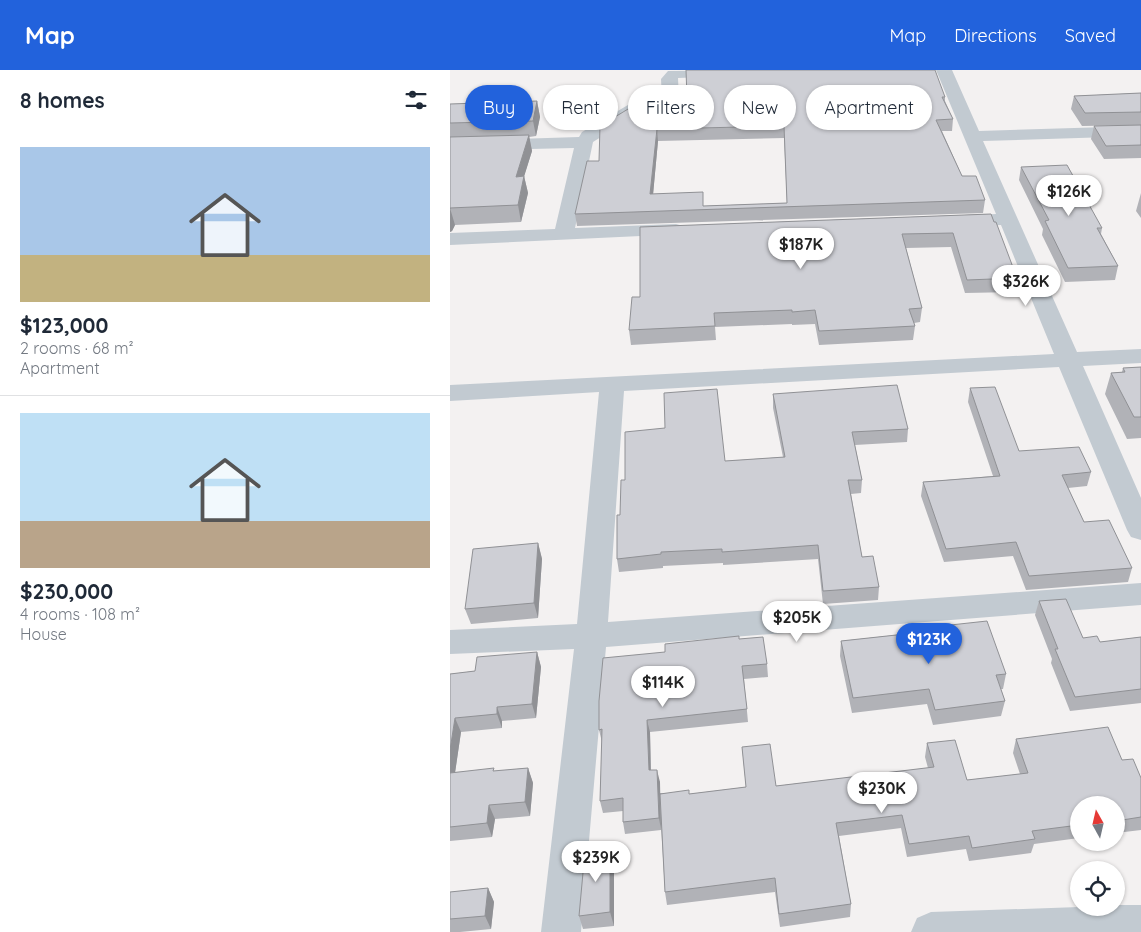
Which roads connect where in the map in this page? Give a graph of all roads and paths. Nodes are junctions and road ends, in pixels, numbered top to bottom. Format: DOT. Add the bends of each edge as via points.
graph roads {
  1 [pos="758,70"];
  2 [pos="944,70"];
  3 [pos="1141,131"];
  4 [pos="973,136"];
  5 [pos="584,142"];
  6 [pos="450,146"];
  7 [pos="1009,219"];
  8 [pos="940,221"];
  9 [pos="693,230"];
  10 [pos="564,234"];
  11 [pos="450,238"];
  12 [pos="1141,356"];
  13 [pos="1068,360"];
  14 [pos="612,384"];
  15 [pos="450,393"];
  16 [pos="1141,530"];
  17 [pos="1141,594"];
  18 [pos="591,636"];
  19 [pos="450,642"];
  20 [pos="1141,924"];
  21 [pos="561,932"];
  22 [pos="931,932"];
  1 -- 5 [label="street" via="674,74 669,79 671,101 662,106 640,106 588,136"];
  2 -- 4 [label="street"];
  3 -- 4 [label="street"];
  4 -- 7 [label="street"];
  5 -- 6 [label="street"];
  5 -- 10 [label="street"];
  7 -- 8 [label="street"];
  7 -- 13 [label="street"];
  9 -- 10 [label="street"];
  10 -- 11 [label="street"];
  12 -- 13 [label="street"];
  13 -- 14 [label="street"];
  13 -- 16 [label="street"];
  14 -- 15 [label="street"];
  14 -- 18 [label="street"];
  17 -- 18 [label="street"];
  18 -- 19 [label="street"];
  18 -- 21 [label="street"];
  20 -- 22 [label="street"];
}
